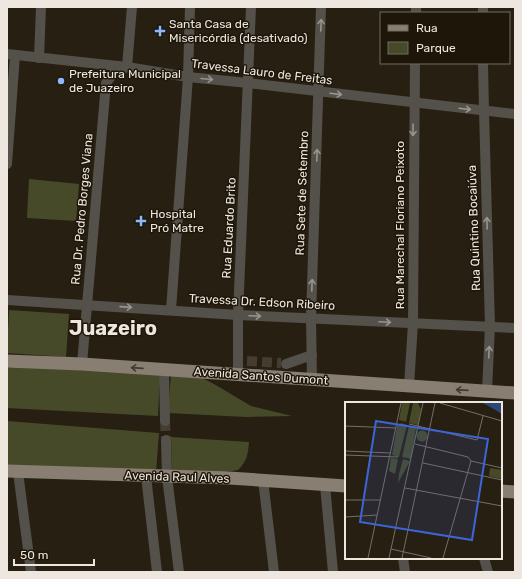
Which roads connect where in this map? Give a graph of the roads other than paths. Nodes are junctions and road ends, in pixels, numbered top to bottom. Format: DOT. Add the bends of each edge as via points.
graph roads {
  1 [pos="41,7"];
  2 [pos="132,7"];
  3 [pos="190,7"];
  4 [pos="251,7"];
  5 [pos="321,7"];
  6 [pos="11,55"];
  7 [pos="39,58"];
  8 [pos="415,64"];
  9 [pos="483,64"];
  10 [pos="127,67"];
  11 [pos="188,77"];
  12 [pos="248,83"];
  13 [pos="318,92"];
  14 [pos="414,103"];
  15 [pos="484,111"];
  16 [pos="515,114"];
  17 [pos="7,164"];
  18 [pos="7,300"];
  19 [pos="87,304"];
  20 [pos="172,310"];
  21 [pos="238,315"];
  22 [pos="311,317"];
  23 [pos="413,323"];
  24 [pos="490,326"];
  25 [pos="515,328"];
  26 [pos="312,355"];
  27 [pos="7,361"];
  28 [pos="82,364"];
  29 [pos="241,367"];
  30 [pos="164,370"];
  31 [pos="288,378"];
  32 [pos="312,380"];
  33 [pos="409,386"];
  34 [pos="487,391"];
  35 [pos="515,393"];
  36 [pos="165,421"];
  37 [pos="166,440"];
  38 [pos="13,472"];
  39 [pos="146,476"];
  40 [pos="167,477"];
  41 [pos="263,480"];
  42 [pos="325,485"];
  43 [pos="345,486"];
  44 [pos="502,491"];
  45 [pos="515,492"];
  46 [pos="403,559"];
  47 [pos="484,559"];
  48 [pos="31,572"];
  49 [pos="157,572"];
  50 [pos="179,572"];
  51 [pos="274,572"];
  52 [pos="333,572"];
  53 [pos="405,572"];
  54 [pos="488,572"];
  1 -- 7 [label="street"];
  2 -- 10 [label="street"];
  3 -- 11 [label="street"];
  4 -- 12 [label="street, Rua Eduardo Brito"];
  13 -- 5 [label="street, Rua Sete de Setembro, one-way"];
  6 -- 7 [label="street, Travessa Lauro de Freitas"];
  6 -- 17 [label="street"];
  7 -- 10 [label="street, Travessa Lauro de Freitas"];
  8 -- 14 [label="street, Rua Marechal Floriano Peixoto"];
  9 -- 15 [label="street, Rua Quintino Bocaiúva"];
  10 -- 11 [label="street, Travessa Lauro de Freitas"];
  10 -- 19 [label="street, Rua Dr. Pedro Borges Viana" via="114,73 106,83"];
  11 -- 12 [label="street, Travessa Lauro de Freitas, one-way"];
  11 -- 20 [label="street"];
  12 -- 13 [label="street, Travessa Lauro de Freitas"];
  12 -- 21 [label="street, Rua Eduardo Brito"];
  13 -- 14 [label="street, Travessa Lauro de Freitas, one-way"];
  22 -- 13 [label="street, Rua Sete de Setembro, one-way"];
  14 -- 15 [label="street, Travessa Lauro de Freitas, one-way"];
  14 -- 23 [label="street, Rua Marechal Floriano Peixoto, one-way"];
  15 -- 16 [label="street, Travessa Lauro de Freitas"];
  24 -- 15 [label="street, Rua Quintino Bocaiúva, one-way"];
  18 -- 19 [label="street, Travessa Dr. Edson Ribeiro"];
  19 -- 20 [label="street, Travessa Dr. Edson Ribeiro, one-way"];
  19 -- 28 [label="street, Rua Dr. Pedro Borges Viana"];
  20 -- 21 [label="street, Travessa Dr. Edson Ribeiro"];
  21 -- 22 [label="street, Travessa Dr. Edson Ribeiro, one-way"];
  21 -- 29 [label="street, Rua Eduardo Brito"];
  22 -- 23 [label="street, Travessa Dr. Edson Ribeiro, one-way"];
  22 -- 26 [label="street, Rua Sete de Setembro"];
  23 -- 24 [label="street, Travessa Dr. Edson Ribeiro"];
  23 -- 33 [label="street, Rua Marechal Floriano Peixoto"];
  24 -- 25 [label="street, Travessa Dr. Edson Ribeiro"];
  34 -- 24 [label="street, Rua Quintino Bocaiúva, one-way"];
  26 -- 31 [label="street" via="284,363"];
  26 -- 32 [label="street, Rua Sete de Setembro"];
  27 -- 28 [label="main road, Avenida Santos Dumont"];
  30 -- 28 [label="main road, Avenida Santos Dumont, one-way"];
  29 -- 30 [label="main road, Avenida Santos Dumont"];
  29 -- 31 [label="main road, Avenida Santos Dumont"];
  30 -- 36 [label="street"];
  31 -- 32 [label="main road, Avenida Santos Dumont"];
  32 -- 33 [label="main road, Avenida Santos Dumont"];
  34 -- 33 [label="main road, Avenida Santos Dumont, one-way"];
  34 -- 35 [label="main road, Avenida Santos Dumont"];
  37 -- 40 [label="street"];
  38 -- 39 [label="main road, Avenida Raul Alves"];
  38 -- 48 [label="street"];
  39 -- 40 [label="main road, Avenida Raul Alves"];
  39 -- 49 [label="street"];
  40 -- 41 [label="main road, Avenida Raul Alves"];
  40 -- 50 [label="street"];
  41 -- 42 [label="main road, Avenida Raul Alves"];
  41 -- 51 [label="street"];
  42 -- 43 [label="main road, Avenida Raul Alves"];
  42 -- 52 [label="street"];
  44 -- 45 [label="main road"];
  46 -- 53 [label="street"];
  47 -- 54 [label="street"];
}
